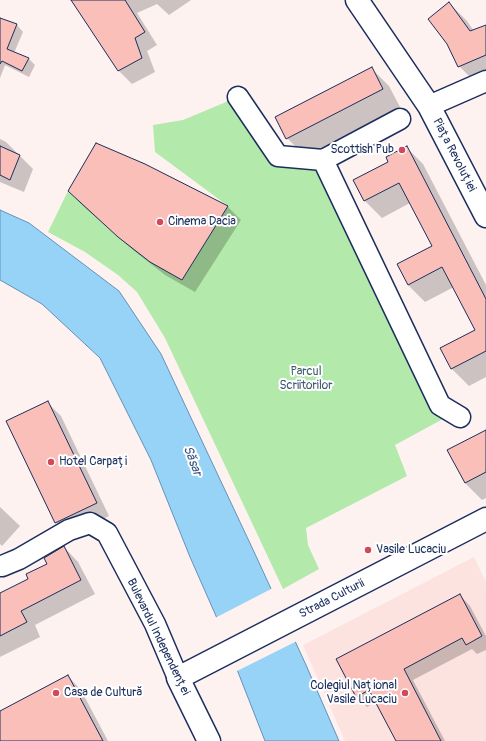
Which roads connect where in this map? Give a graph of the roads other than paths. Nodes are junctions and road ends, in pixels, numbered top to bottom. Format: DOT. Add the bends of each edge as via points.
graph roads {
  1 [pos="357,0"];
  2 [pos="486,81"];
  3 [pos="238,97"];
  4 [pos="429,106"];
  5 [pos="400,119"];
  6 [pos="323,160"];
  7 [pos="486,216"];
  8 [pos="460,417"];
  9 [pos="486,519"];
  10 [pos="0,566"];
  11 [pos="178,678"];
  12 [pos="209,741"];
  1 -- 4 [label="main road"];
  2 -- 4 [label="street, Piața Revoluției"];
  3 -- 6 [label="street" via="278,156"];
  4 -- 7 [label="main road, Piața Revoluției"];
  5 -- 6 [label="street"];
  6 -- 8 [label="street" via="440,405"];
  9 -- 11 [label="main road, Strada Culturii"];
  10 -- 11 [label="street, Bulevardul Independenței" via="19,559 69,530 90,523 107,533 155,624"];
  11 -- 12 [label="main road, Bulevardul Independenței"];
}
